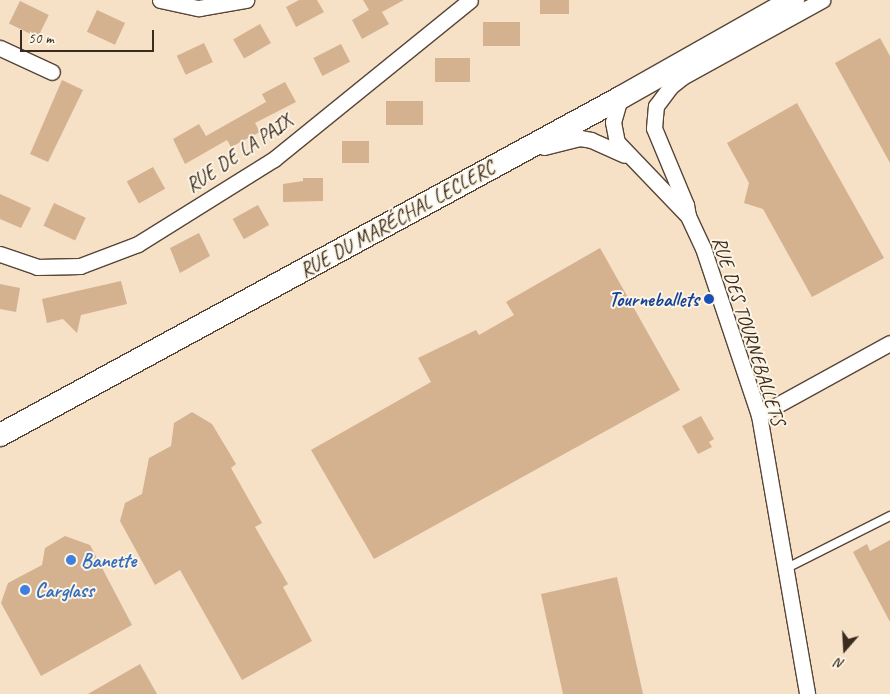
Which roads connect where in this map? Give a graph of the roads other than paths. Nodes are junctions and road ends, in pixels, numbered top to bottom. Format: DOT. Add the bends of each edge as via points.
graph roads {
  1 [pos="160,0"];
  2 [pos="246,0"];
  3 [pos="470,0"];
  4 [pos="793,0"];
  5 [pos="822,0"];
  6 [pos="0,48"];
  7 [pos="52,72"];
  8 [pos="620,98"];
  9 [pos="518,154"];
  10 [pos="628,157"];
  11 [pos="688,216"];
  12 [pos="0,254"];
  13 [pos="890,343"];
  14 [pos="759,415"];
  15 [pos="0,435"];
  16 [pos="890,516"];
  17 [pos="784,569"];
  18 [pos="807,694"];
  1 -- 2 [label="street" via="199,8"];
  3 -- 12 [label="street, RUE DE LA PAIX" via="274,158 138,244 80,266 37,267"];
  4 -- 8 [label="main road, RUE DU MARÉCHAL LECLERC"];
  5 -- 11 [label="street" via="684,76 671,86 656,106 654,128"];
  6 -- 7 [label="street"];
  8 -- 9 [label="main road, RUE DU MARÉCHAL LECLERC"];
  8 -- 10 [label="street, RUE DES TOURNEBALLETS" via="613,130 616,142"];
  9 -- 10 [label="street" via="580,138"];
  9 -- 15 [label="main road, RUE DU MARÉCHAL LECLERC"];
  10 -- 11 [label="street, RUE DES TOURNEBALLETS"];
  11 -- 14 [label="street, RUE DES TOURNEBALLETS" via="703,248"];
  13 -- 14 [label="street"];
  14 -- 17 [label="street, RUE DES TOURNEBALLETS"];
  16 -- 17 [label="lane"];
  17 -- 18 [label="street, RUE DES TOURNEBALLETS"];
}
